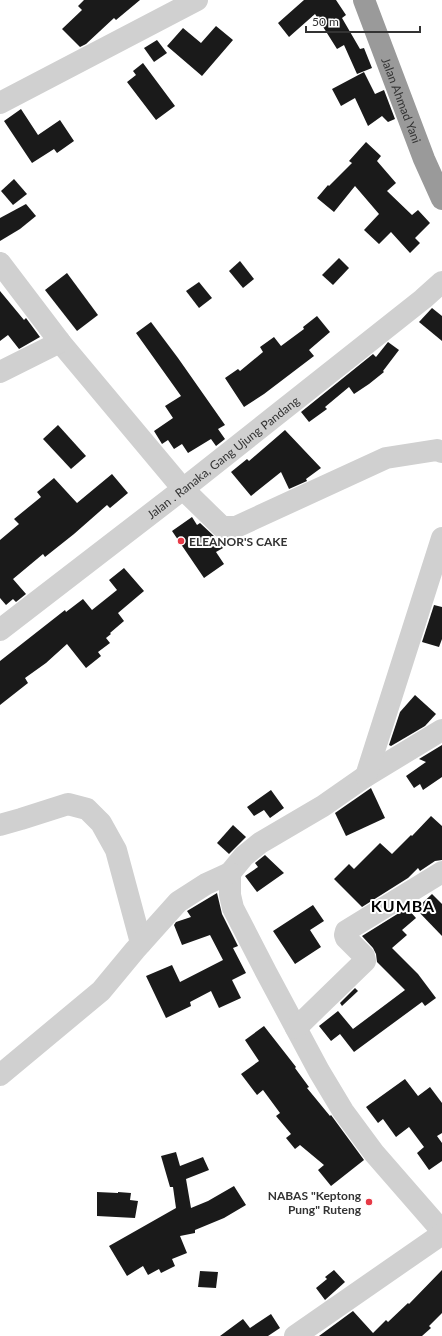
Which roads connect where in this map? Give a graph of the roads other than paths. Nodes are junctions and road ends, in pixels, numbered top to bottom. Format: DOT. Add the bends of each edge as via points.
graph roads {
  1 [pos="197,0"];
  2 [pos="364,0"];
  3 [pos="0,103"];
  4 [pos="442,199"];
  5 [pos="0,263"];
  6 [pos="442,282"];
  7 [pos="60,342"];
  8 [pos="0,372"];
  9 [pos="442,452"];
  10 [pos="182,489"];
  11 [pos="442,538"];
  12 [pos="0,630"];
  13 [pos="442,730"];
  14 [pos="366,776"];
  15 [pos="0,825"];
  16 [pos="442,872"];
  17 [pos="230,873"];
  18 [pos="142,943"];
  19 [pos="296,1028"];
  20 [pos="0,1075"];
  21 [pos="442,1233"];
  22 [pos="295,1336"];
  1 -- 3 [label="street"];
  2 -- 4 [label="highway, Jalan Ahmad Yani" via="424,159"];
  5 -- 7 [label="street"];
  6 -- 10 [label="street, Jalan . Ranaka, Gang Ujung Pandang"];
  7 -- 8 [label="street"];
  7 -- 10 [label="street"];
  9 -- 10 [label="street" via="437,450 386,458 236,527 222,527"];
  10 -- 12 [label="street, Jalan . Ranaka, Gang Ujung Pandang"];
  11 -- 14 [label="street"];
  13 -- 14 [label="street"];
  14 -- 17 [label="street" via="324,806 260,843 244,856"];
  15 -- 18 [label="street" via="68,804 87,809 101,823 116,850"];
  16 -- 19 [label="street" via="346,931 346,938 364,956 365,961"];
  17 -- 18 [label="street" via="206,884 178,902"];
  17 -- 19 [label="street" via="230,895 234,908"];
  18 -- 20 [label="street" via="101,991"];
  19 -- 21 [label="street" via="343,1111 374,1153"];
  21 -- 22 [label="street"];
}
